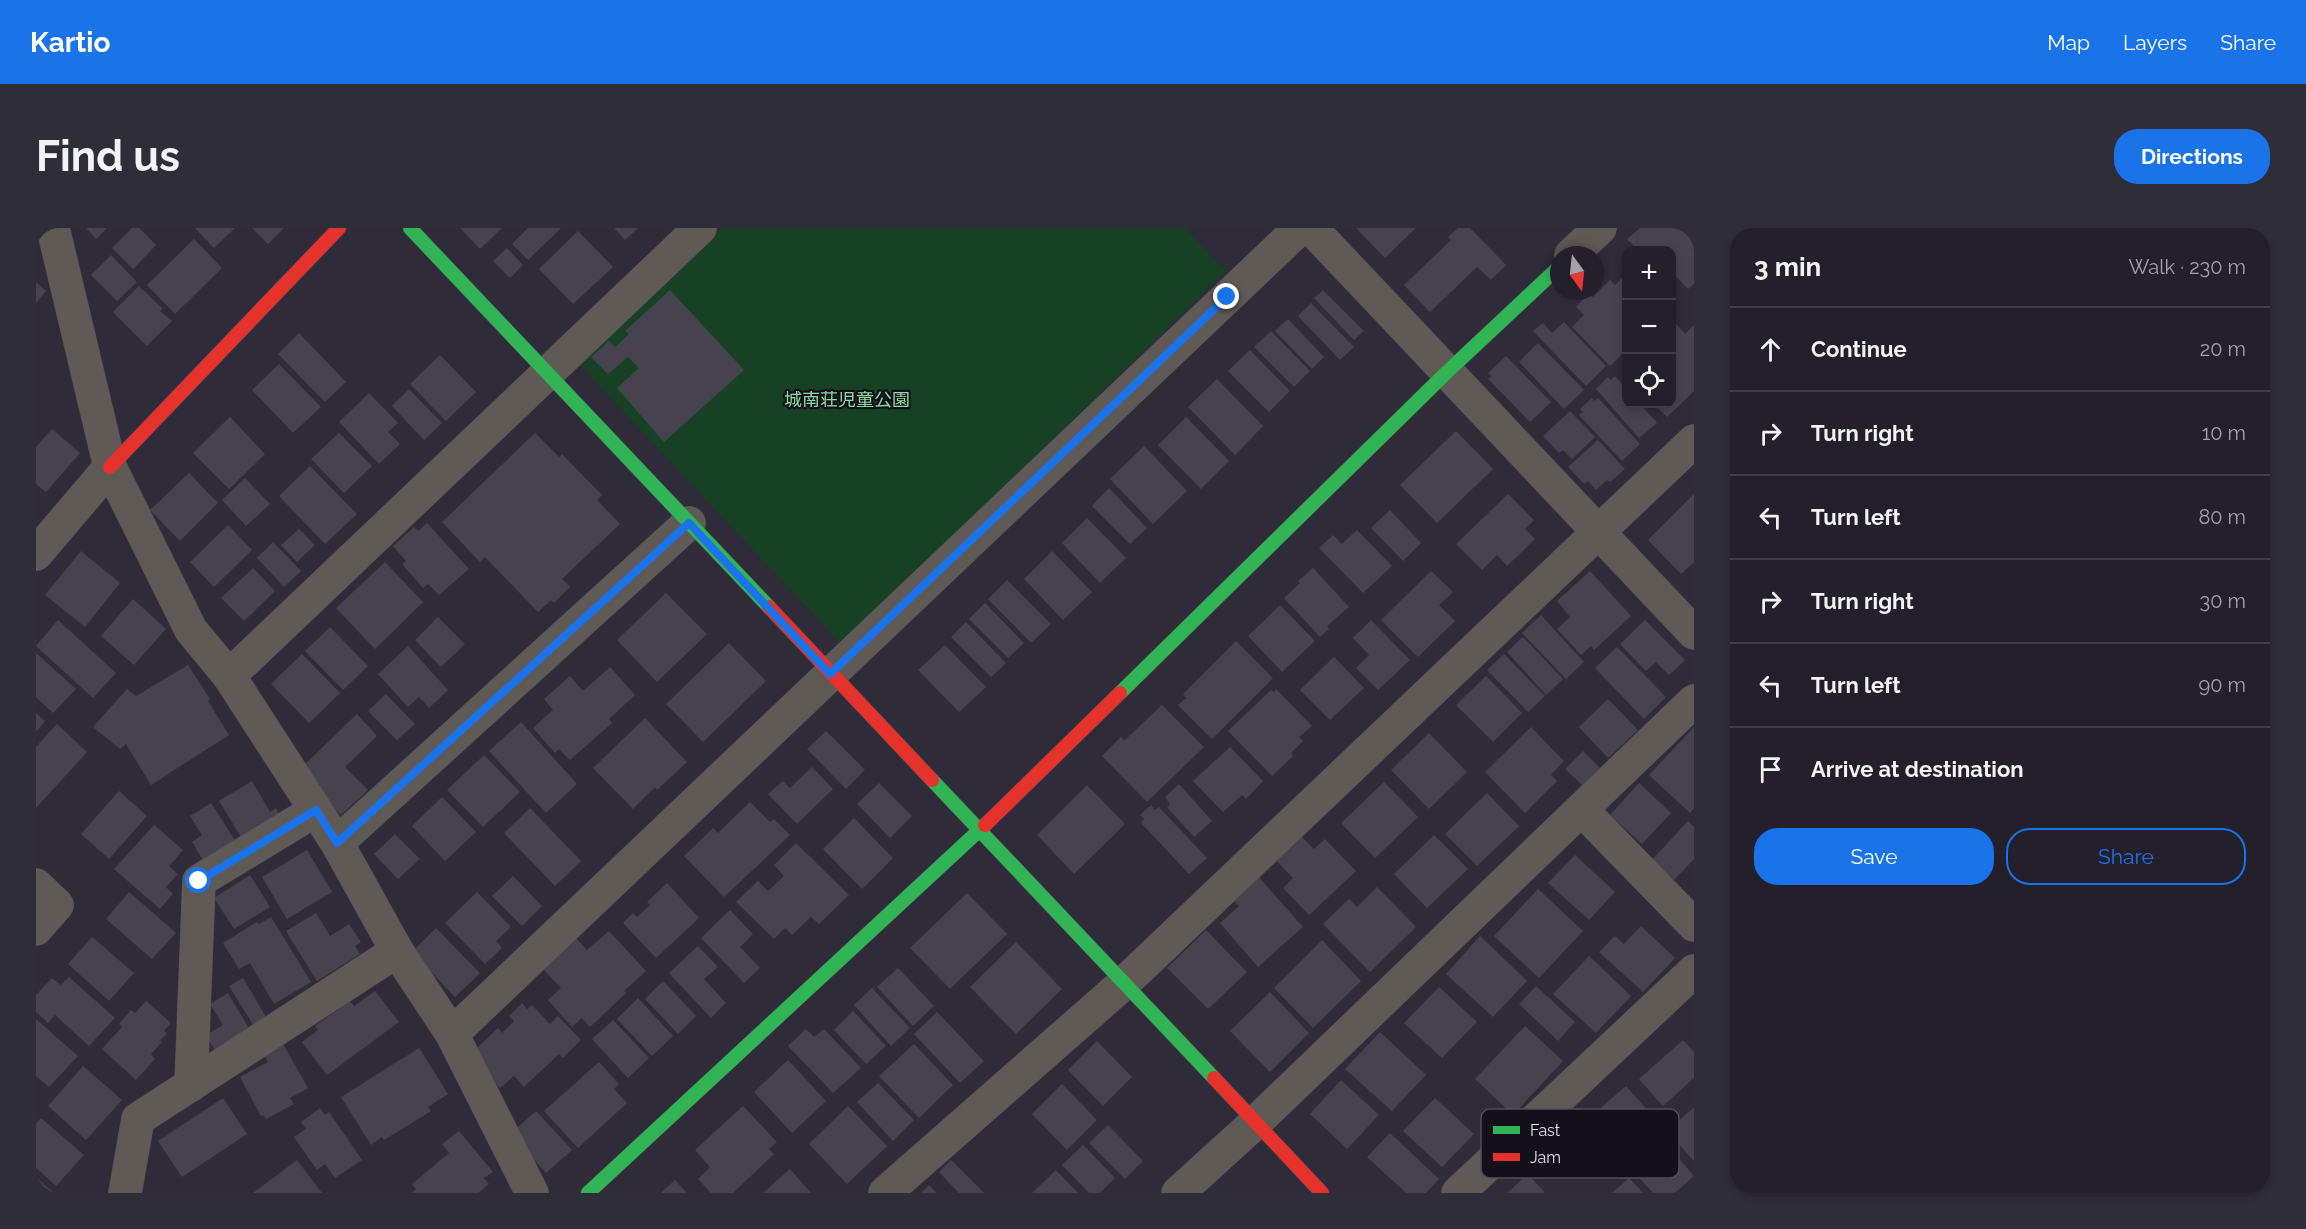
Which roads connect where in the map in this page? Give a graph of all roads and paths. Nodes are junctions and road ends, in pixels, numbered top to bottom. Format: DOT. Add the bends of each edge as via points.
graph roads {
  1 [pos="53,228"];
  2 [pos="339,228"];
  3 [pos="410,228"];
  4 [pos="700,228"];
  5 [pos="1300,228"];
  6 [pos="1311,228"];
  7 [pos="1600,228"];
  8 [pos="1581,246"];
  9 [pos="1550,276"];
  10 [pos="546,372"];
  11 [pos="1448,372"];
  12 [pos="1694,441"];
  13 [pos="110,467"];
  14 [pos="689,523"];
  15 [pos="1598,531"];
  16 [pos="36,554"];
  17 [pos="1694,633"];
  18 [pos="830,674"];
  19 [pos="229,676"];
  20 [pos="1694,701"];
  21 [pos="316,810"];
  22 [pos="1582,810"];
  23 [pos="979,831"];
  24 [pos="337,843"];
  25 [pos="36,885"];
  26 [pos="1694,926"];
  27 [pos="36,929"];
  28 [pos="398,951"];
  29 [pos="1694,971"];
  30 [pos="1124,984"];
  31 [pos="452,1034"];
  32 [pos="190,1085"];
  33 [pos="1547,1109"];
  34 [pos="1255,1123"];
  35 [pos="1481,1171"];
  36 [pos="525,1190"];
  37 [pos="125,1193"];
  38 [pos="588,1193"];
  39 [pos="885,1193"];
  40 [pos="1178,1193"];
  41 [pos="1322,1193"];
  42 [pos="1458,1193"];
  1 -- 13 [label="street"];
  2 -- 13 [label="street"];
  3 -- 10 [label="street"];
  4 -- 10 [label="street"];
  5 -- 18 [label="street"];
  6 -- 11 [label="street"];
  7 -- 8 [label="street"];
  9 -- 11 [label="street"];
  10 -- 14 [label="street"];
  10 -- 19 [label="street"];
  11 -- 15 [label="street"];
  11 -- 23 [label="street"];
  12 -- 15 [label="street"];
  13 -- 16 [label="street"];
  13 -- 19 [label="street" via="191,630"];
  14 -- 18 [label="street"];
  14 -- 24 [label="street"];
  15 -- 17 [label="street"];
  15 -- 30 [label="street"];
  18 -- 23 [label="street"];
  18 -- 31 [label="street"];
  19 -- 21 [label="street"];
  20 -- 22 [label="street"];
  21 -- 24 [label="street"];
  21 -- 32 [label="street" via="199,881"];
  22 -- 26 [label="street"];
  22 -- 34 [label="street"];
  23 -- 30 [label="street"];
  23 -- 38 [label="street"];
  24 -- 28 [label="street"];
  25 -- 27 [label="street" via="57,905"];
  28 -- 31 [label="street"];
  28 -- 32 [label="street"];
  29 -- 33 [label="street"];
  30 -- 34 [label="street"];
  30 -- 39 [label="street"];
  31 -- 36 [label="street"];
  32 -- 37 [label="street" via="138,1119"];
  34 -- 40 [label="street"];
  34 -- 41 [label="street"];
  35 -- 42 [label="street"];
}
